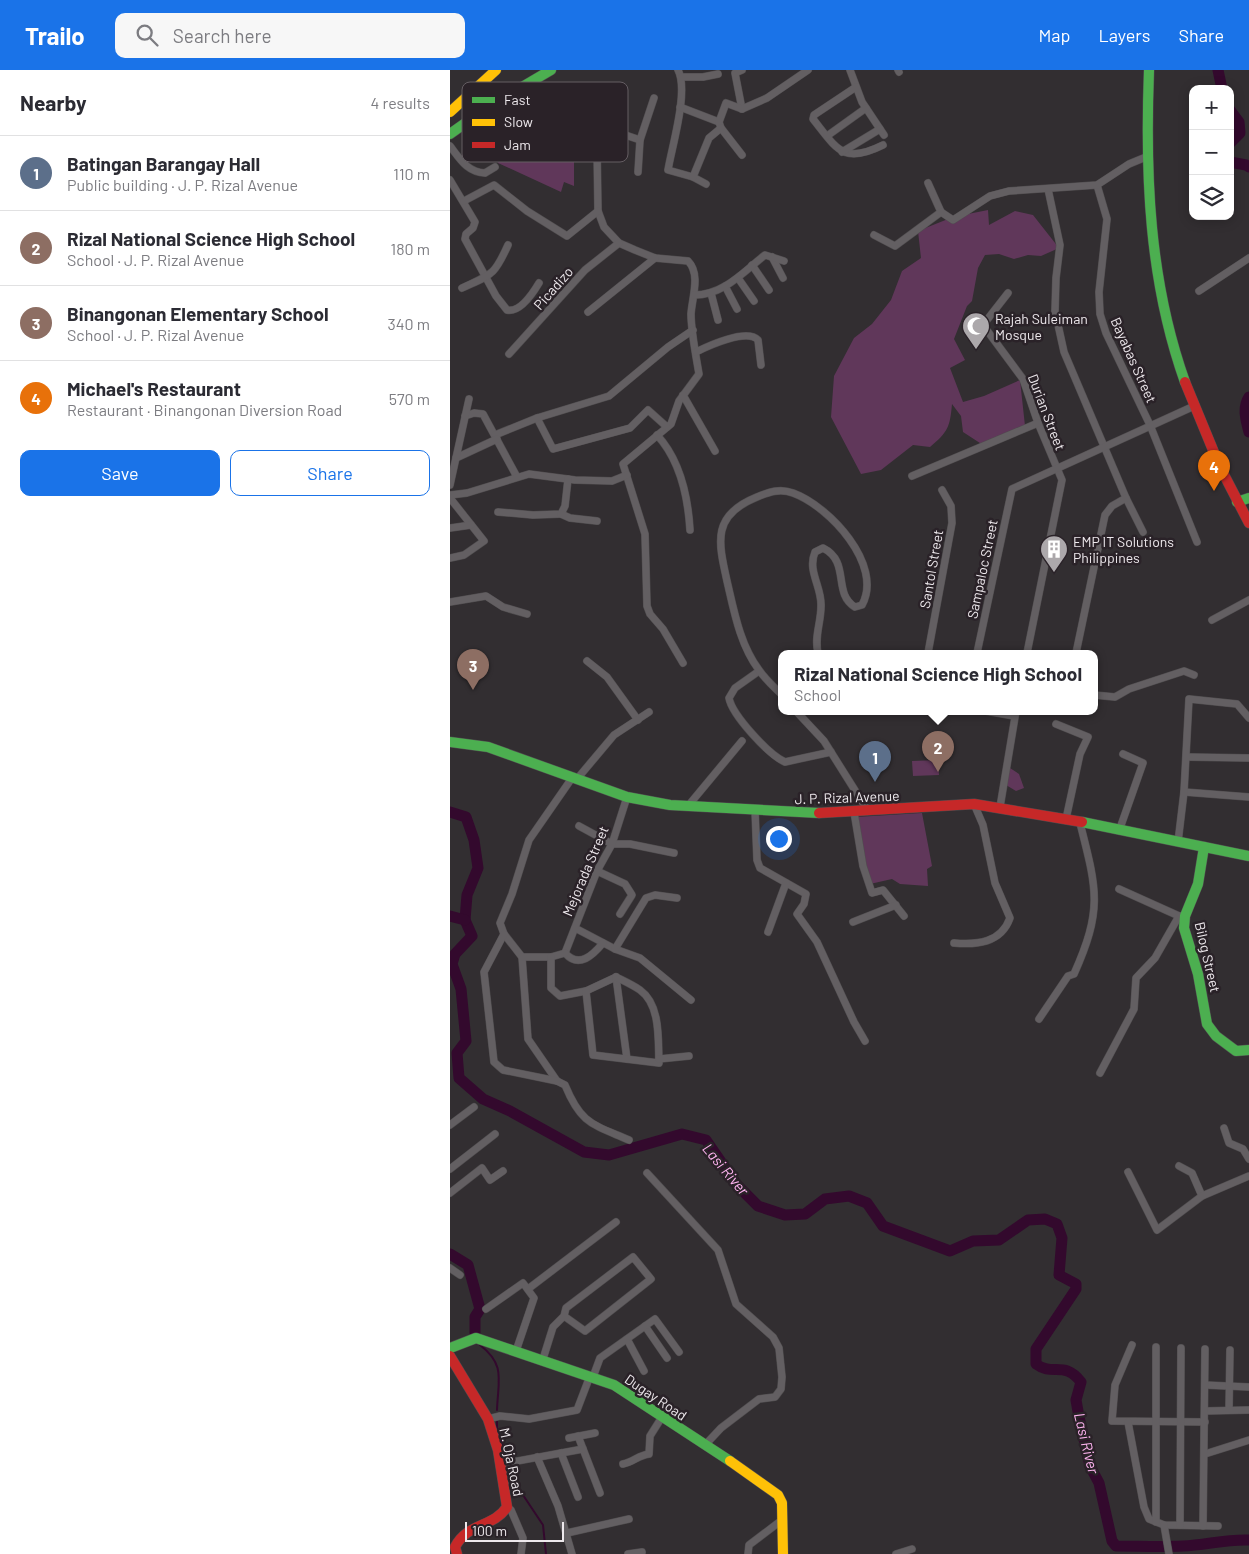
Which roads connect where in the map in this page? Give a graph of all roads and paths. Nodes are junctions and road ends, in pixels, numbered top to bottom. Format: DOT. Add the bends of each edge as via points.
graph roads {
  1 [pos="496,70"];
  2 [pos="551,70"];
  3 [pos="678,70"];
  4 [pos="742,70"];
  5 [pos="808,70"];
  6 [pos="850,70"];
  7 [pos="1149,70"];
  8 [pos="718,74"];
  9 [pos="682,77"];
  10 [pos="483,82"];
  11 [pos="532,82"];
  12 [pos="856,86"];
  13 [pos="654,98"];
  14 [pos="462,101"];
  15 [pos="680,107"];
  16 [pos="866,108"];
  17 [pos="742,109"];
  18 [pos="450,112"];
  19 [pos="462,125"];
  20 [pos="720,125"];
  21 [pos="450,134"];
  22 [pos="628,136"];
  23 [pos="826,136"];
  24 [pos="640,140"];
  25 [pos="450,146"];
  26 [pos="883,146"];
  27 [pos="842,152"];
  28 [pos="742,155"];
  29 [pos="1146,157"];
  30 [pos="462,160"];
  31 [pos="464,162"];
  32 [pos="597,162"];
  33 [pos="495,167"];
  34 [pos="638,172"];
  35 [pos="693,177"];
  36 [pos="450,180"];
  37 [pos="928,183"];
  38 [pos="706,184"];
  39 [pos="1097,185"];
  40 [pos="1048,189"];
  41 [pos="464,201"];
  42 [pos="598,212"];
  43 [pos="941,212"];
  44 [pos="874,235"];
  45 [pos="619,243"];
  46 [pos="508,245"];
  47 [pos="655,258"];
  48 [pos="772,258"];
  49 [pos="1249,258"];
  50 [pos="784,261"];
  51 [pos="752,265"];
  52 [pos="487,276"];
  53 [pos="738,278"];
  54 [pos="783,278"];
  55 [pos="539,283"];
  56 [pos="725,286"];
  57 [pos="462,288"];
  58 [pos="769,290"];
  59 [pos="1199,291"];
  60 [pos="711,293"];
  61 [pos="1008,293"];
  62 [pos="694,295"];
  63 [pos="754,301"];
  64 [pos="737,309"];
  65 [pos="588,312"];
  66 [pos="718,320"];
  67 [pos="693,330"];
  68 [pos="696,352"];
  69 [pos="509,354"];
  70 [pos="761,365"];
  71 [pos="683,395"];
  72 [pos="469,398"];
  73 [pos="1192,407"];
  74 [pos="465,416"];
  75 [pos="538,418"];
  76 [pos="1038,423"];
  77 [pos="1150,425"];
  78 [pos="667,427"];
  79 [pos="657,436"];
  80 [pos="496,437"];
  81 [pos="1103,446"];
  82 [pos="715,451"];
  83 [pos="456,458"];
  84 [pos="1056,470"];
  85 [pos="627,475"];
  86 [pos="912,476"];
  87 [pos="517,477"];
  88 [pos="568,479"];
  89 [pos="450,485"];
  90 [pos="942,490"];
  91 [pos="450,496"];
  92 [pos="1126,498"];
  93 [pos="1249,498"];
  94 [pos="1237,502"];
  95 [pos="498,512"];
  96 [pos="561,514"];
  97 [pos="597,521"];
  98 [pos="1249,523"];
  99 [pos="472,525"];
  100 [pos="450,528"];
  101 [pos="690,530"];
  102 [pos="1143,532"];
  103 [pos="1197,542"];
  104 [pos="450,558"];
  105 [pos="1249,600"];
  106 [pos="450,602"];
  107 [pos="527,614"];
  108 [pos="1212,620"];
  109 [pos="817,650"];
  110 [pos="929,650"];
  111 [pos="978,650"];
  112 [pos="1028,650"];
  113 [pos="1077,650"];
  114 [pos="587,661"];
  115 [pos="682,663"];
  116 [pos="759,671"];
  117 [pos="1194,675"];
  118 [pos="778,691"];
  119 [pos="1098,695"];
  120 [pos="649,712"];
  121 [pos="800,715"];
  122 [pos="1015,715"];
  123 [pos="1249,718"];
  124 [pos="638,720"];
  125 [pos="1056,724"];
  126 [pos="742,741"];
  127 [pos="450,742"];
  128 [pos="831,752"];
  129 [pos="1123,754"];
  130 [pos="1186,757"];
  131 [pos="1249,758"];
  132 [pos="575,778"];
  133 [pos="1184,792"];
  134 [pos="626,797"];
  135 [pos="1249,797"];
  136 [pos="974,804"];
  137 [pos="688,806"];
  138 [pos="1000,807"];
  139 [pos="755,810"];
  140 [pos="868,811"];
  141 [pos="854,812"];
  142 [pos="1066,819"];
  143 [pos="1080,823"];
  144 [pos="579,826"];
  145 [pos="1119,831"];
  146 [pos="1178,842"];
  147 [pos="612,844"];
  148 [pos="1204,847"];
  149 [pos="674,853"];
  150 [pos="1249,856"];
  151 [pos="597,871"];
  152 [pos="786,883"];
  153 [pos="1119,889"];
  154 [pos="677,898"];
  155 [pos="896,905"];
  156 [pos="620,914"];
  157 [pos="904,916"];
  158 [pos="1182,916"];
  159 [pos="853,922"];
  160 [pos="575,928"];
  161 [pos="768,932"];
  162 [pos="504,934"];
  163 [pos="603,943"];
  164 [pos="954,944"];
  165 [pos="615,949"];
  166 [pos="565,953"];
  167 [pos="522,957"];
  168 [pos="550,957"];
  169 [pos="616,977"];
  170 [pos="586,991"];
  171 [pos="691,1000"];
  172 [pos="1039,1019"];
  173 [pos="865,1041"];
  174 [pos="1249,1050"];
  175 [pos="689,1056"];
  176 [pos="627,1059"];
  177 [pos="659,1059"];
  178 [pos="1100,1072"];
  179 [pos="557,1081"];
  180 [pos="474,1107"];
  181 [pos="450,1125"];
  182 [pos="1224,1128"];
  183 [pos="495,1134"];
  184 [pos="629,1140"];
  185 [pos="1249,1159"];
  186 [pos="1180,1166"];
  187 [pos="450,1169"];
  188 [pos="502,1171"];
  189 [pos="1128,1172"];
  190 [pos="647,1173"];
  191 [pos="1249,1176"];
  192 [pos="450,1193"];
  193 [pos="1202,1196"];
  194 [pos="616,1222"];
  195 [pos="450,1268"];
  196 [pos="460,1275"];
  197 [pos="528,1289"];
  198 [pos="486,1309"];
  199 [pos="564,1316"];
  200 [pos="646,1326"];
  201 [pos="627,1339"];
  202 [pos="1132,1345"];
  203 [pos="1156,1347"];
  204 [pos="450,1348"];
  205 [pos="1181,1348"];
  206 [pos="1205,1349"];
  207 [pos="516,1350"];
  208 [pos="1230,1350"];
  209 [pos="680,1352"];
  210 [pos="450,1356"];
  211 [pos="667,1358"];
  212 [pos="543,1359"];
  213 [pos="644,1371"];
  214 [pos="592,1376"];
  215 [pos="1205,1384"];
  216 [pos="1229,1386"];
  217 [pos="1249,1387"];
  218 [pos="1229,1410"];
  219 [pos="1249,1410"];
  220 [pos="1205,1411"];
  221 [pos="662,1417"];
  222 [pos="488,1419"];
  223 [pos="1128,1422"];
  224 [pos="1156,1422"];
  225 [pos="1180,1422"];
  226 [pos="1205,1422"];
  227 [pos="595,1433"];
  228 [pos="578,1436"];
  229 [pos="568,1438"];
  230 [pos="1249,1440"];
  231 [pos="706,1444"];
  232 [pos="583,1449"];
  233 [pos="561,1453"];
  234 [pos="1205,1454"];
  235 [pos="537,1457"];
  236 [pos="501,1464"];
  237 [pos="623,1464"];
  238 [pos="600,1493"];
  239 [pos="578,1497"];
  240 [pos="507,1507"];
  241 [pos="629,1519"];
  242 [pos="782,1520"];
  243 [pos="1156,1522"];
  244 [pos="1164,1525"];
  245 [pos="1180,1525"];
  246 [pos="1204,1526"];
  247 [pos="1218,1526"];
  248 [pos="567,1534"];
  249 [pos="912,1548"];
  250 [pos="642,1552"];
  251 [pos="1168,1552"];
  252 [pos="457,1554"];
  253 [pos="522,1554"];
  254 [pos="572,1554"];
  255 [pos="628,1554"];
  256 [pos="748,1554"];
  257 [pos="783,1554"];
  258 [pos="896,1554"];
  1 -- 10 [label="main road"];
  2 -- 11 [label="main road"];
  3 -- 9 [label="street"];
  4 -- 17 [label="street" via="735,73"];
  5 -- 17 [label="street" via="766,98"];
  6 -- 12 [label="street"];
  7 -- 29 [label="main road"];
  8 -- 9 [label="street"];
  9 -- 15 [label="street"];
  12 -- 16 [label="street"];
  12 -- 23 [label="street" via="813,117"];
  13 -- 24 [label="street"];
  14 -- 18 [label="main road"];
  15 -- 20 [label="street"];
  15 -- 35 [label="street" via="668,170"];
  16 -- 23 [label="street"];
  16 -- 27 [label="street" via="882,132"];
  17 -- 20 [label="street" via="726,103"];
  19 -- 21 [label="main road"];
  20 -- 28 [label="street"];
  20 -- 35 [label="street" via="709,138"];
  22 -- 24 [label="street"];
  23 -- 27 [label="street"];
  24 -- 34 [label="street"];
  25 -- 30 [label="street"];
  26 -- 27 [label="street" via="868,153 854,155"];
  29 -- 39 [label="street" via="1128,164"];
  29 -- 73 [label="main road" via="1149,218 1162,306 1169,340"];
  31 -- 33 [label="street" via="471,170 485,173"];
  32 -- 42 [label="street"];
  35 -- 38 [label="street"];
  36 -- 41 [label="street"];
  37 -- 43 [label="street"];
  39 -- 40 [label="street"];
  39 -- 77 [label="street, Bayabas Street" via="1107,219 1099,292 1100,314"];
  40 -- 43 [label="street" via="1009,191 990,196 953,220"];
  40 -- 81 [label="street" via="1060,245 1056,303 1060,334 1068,366"];
  41 -- 42 [label="street" via="494,185 567,236"];
  41 -- 52 [label="street" via="475,225 465,239"];
  42 -- 45 [label="street" via="604,227"];
  43 -- 44 [label="street" via="895,246"];
  45 -- 47 [label="street"];
  45 -- 69 [label="street, Picadizo" via="585,270"];
  46 -- 52 [label="street" via="498,269"];
  47 -- 62 [label="street" via="692,264"];
  47 -- 65 [label="street"];
  48 -- 50 [label="street"];
  48 -- 51 [label="street" via="765,256"];
  48 -- 54 [label="street"];
  49 -- 59 [label="street"];
  51 -- 53 [label="street"];
  51 -- 58 [label="street"];
  52 -- 55 [label="street" via="496,296 509,312 527,301"];
  52 -- 57 [label="street"];
  53 -- 56 [label="street"];
  53 -- 63 [label="street"];
  56 -- 60 [label="street"];
  56 -- 64 [label="street"];
  60 -- 62 [label="street"];
  60 -- 66 [label="street"];
  61 -- 76 [label="street, Durian Street" via="983,325 1023,379"];
  62 -- 67 [label="street"];
  67 -- 68 [label="street"];
  67 -- 75 [label="street" via="609,396"];
  68 -- 70 [label="street" via="719,340 752,336 758,340"];
  68 -- 71 [label="street" via="699,374"];
  71 -- 78 [label="street"];
  71 -- 82 [label="street"];
  72 -- 74 [label="street"];
  73 -- 77 [label="street"];
  73 -- 94 [label="main road"];
  74 -- 80 [label="street" via="483,414"];
  74 -- 83 [label="street"];
  75 -- 78 [label="street" via="553,449 630,428 648,410"];
  75 -- 80 [label="street"];
  76 -- 84 [label="street, Durian Street"];
  76 -- 86 [label="street"];
  77 -- 81 [label="street"];
  77 -- 103 [label="street, Bayabas Street"];
  78 -- 79 [label="street"];
  79 -- 85 [label="street" via="624,464"];
  79 -- 101 [label="street" via="666,446 684,483"];
  80 -- 83 [label="street"];
  80 -- 87 [label="street"];
  81 -- 84 [label="street"];
  81 -- 92 [label="street"];
  83 -- 89 [label="street"];
  84 -- 111 [label="street, Sampaloc Street" via="1012,489"];
  84 -- 112 [label="street, Durian Street" via="1062,480"];
  85 -- 88 [label="street" via="612,481"];
  85 -- 115 [label="street" via="645,534 647,606"];
  87 -- 88 [label="street" via="528,474"];
  87 -- 91 [label="street"];
  88 -- 96 [label="street" via="566,506"];
  90 -- 110 [label="street, Santol Street" via="950,506 952,523"];
  91 -- 99 [label="street"];
  92 -- 102 [label="street"];
  92 -- 113 [label="street" via="1112,506 1105,515"];
  93 -- 94 [label="main road"];
  94 -- 98 [label="main road"];
  95 -- 96 [label="street"];
  96 -- 97 [label="street"];
  99 -- 100 [label="street"];
  99 -- 104 [label="street" via="484,541 464,555"];
  105 -- 108 [label="street"];
  106 -- 107 [label="street" via="486,596 503,607"];
  109 -- 116 [label="street" via="822,605 812,568 815,552 823,548 837,559 844,596 855,607 862,605 866,598 866,574 858,551 847,534 809,501 793,493 768,492 735,509 723,527 719,545 735,616"];
  114 -- 124 [label="street" via="606,677"];
  116 -- 118 [label="street"];
  116 -- 128 [label="street" via="735,688 729,698 751,732 785,762"];
  117 -- 119 [label="street" via="1184,671 1129,689 1115,697"];
  120 -- 124 [label="street"];
  121 -- 128 [label="street"];
  122 -- 138 [label="street"];
  123 -- 130 [label="street" via="1237,704 1189,699"];
  124 -- 132 [label="street" via="614,735"];
  125 -- 142 [label="street" via="1088,737 1080,754"];
  126 -- 137 [label="street"];
  127 -- 132 [label="main road, J. P. Rizal Avenue" via="488,747"];
  128 -- 140 [label="street"];
  129 -- 145 [label="street" via="1143,763"];
  130 -- 131 [label="street"];
  130 -- 133 [label="street"];
  132 -- 134 [label="main road, J. P. Rizal Avenue"];
  132 -- 162 [label="street" via="528,840 500,923"];
  133 -- 135 [label="street"];
  133 -- 146 [label="street"];
  134 -- 137 [label="main road, J. P. Rizal Avenue"];
  134 -- 147 [label="street, Mejorada Street"];
  136 -- 138 [label="main road, J. P. Rizal Avenue"];
  136 -- 140 [label="main road, J. P. Rizal Avenue"];
  136 -- 164 [label="street" via="983,825 995,883 1010,918 1003,932 984,943"];
  137 -- 139 [label="main road, J. P. Rizal Avenue"];
  138 -- 142 [label="main road, J. P. Rizal Avenue"];
  139 -- 141 [label="main road, J. P. Rizal Avenue"];
  139 -- 152 [label="street" via="760,868"];
  140 -- 141 [label="main road, J. P. Rizal Avenue"];
  141 -- 155 [label="street" via="863,866 872,893 883,890"];
  142 -- 143 [label="main road, J. P. Rizal Avenue"];
  143 -- 145 [label="main road, J. P. Rizal Avenue"];
  143 -- 172 [label="street" via="1096,900 1094,918 1074,974 1068,976"];
  144 -- 147 [label="street"];
  145 -- 146 [label="main road, J. P. Rizal Avenue"];
  146 -- 148 [label="main road, J. P. Rizal Avenue"];
  147 -- 149 [label="street" via="630,844"];
  147 -- 151 [label="street, Mejorada Street"];
  148 -- 150 [label="main road, J. P. Rizal Avenue"];
  148 -- 158 [label="main road, Bilog Street" via="1198,884"];
  151 -- 156 [label="street" via="625,884 632,895"];
  151 -- 160 [label="street, Mejorada Street"];
  152 -- 161 [label="street"];
  152 -- 173 [label="street" via="806,894 797,914 817,942"];
  153 -- 158 [label="street"];
  154 -- 165 [label="street" via="646,898"];
  155 -- 157 [label="street"];
  155 -- 159 [label="street"];
  158 -- 174 [label="main road, Bilog Street" via="1208,1024 1216,1036 1236,1051"];
  158 -- 178 [label="street" via="1155,958 1136,978 1134,1009"];
  160 -- 163 [label="street"];
  160 -- 166 [label="street, Mejorada Street"];
  162 -- 167 [label="street"];
  162 -- 179 [label="street" via="484,972 494,1062 504,1070"];
  163 -- 165 [label="street"];
  163 -- 166 [label="street" via="582,960 573,960"];
  165 -- 171 [label="street" via="640,958"];
  166 -- 168 [label="street"];
  167 -- 168 [label="street"];
  167 -- 179 [label="street" via="528,1039"];
  168 -- 170 [label="street" via="551,988 560,996"];
  169 -- 170 [label="street"];
  169 -- 176 [label="street"];
  169 -- 177 [label="street" via="641,990 651,1003 655,1013"];
  170 -- 176 [label="street" via="593,1055"];
  175 -- 177 [label="street"];
  176 -- 177 [label="street" via="659,1063"];
  179 -- 184 [label="street" via="565,1085 578,1112 589,1124"];
  180 -- 181 [label="street"];
  182 -- 185 [label="street" via="1229,1143 1243,1149"];
  183 -- 187 [label="street"];
  186 -- 193 [label="street" via="1192,1173"];
  188 -- 192 [label="street" via="490,1180 482,1168"];
  189 -- 193 [label="street" via="1157,1230"];
  190 -- 231 [label="street" via="718,1250 736,1304 774,1337 780,1353 781,1389 775,1397 759,1399"];
  191 -- 193 [label="street"];
  194 -- 197 [label="street"];
  195 -- 196 [label="street"];
  197 -- 198 [label="street" via="523,1282"];
  197 -- 207 [label="street" via="534,1298"];
  199 -- 199 [label="street" via="586,1332 651,1279 633,1256 566,1308"];
  199 -- 212 [label="street" via="554,1327"];
  200 -- 201 [label="street"];
  200 -- 209 [label="street" via="655,1319"];
  200 -- 211 [label="street"];
  201 -- 213 [label="street"];
  201 -- 214 [label="street" via="600,1358"];
  202 -- 223 [label="street" via="1115,1385 1112,1421"];
  203 -- 224 [label="street"];
  204 -- 207 [label="main road, Dugay Road" via="475,1338"];
  205 -- 225 [label="street"];
  206 -- 215 [label="street"];
  207 -- 212 [label="main road, Dugay Road"];
  208 -- 216 [label="street"];
  210 -- 222 [label="main road, M. Oja Road"];
  212 -- 214 [label="main road, Dugay Road"];
  214 -- 221 [label="main road, Dugay Road" via="614,1385"];
  214 -- 222 [label="street" via="577,1410 529,1419 500,1416"];
  215 -- 216 [label="street"];
  215 -- 220 [label="street"];
  216 -- 217 [label="street"];
  216 -- 218 [label="street"];
  218 -- 219 [label="street"];
  218 -- 220 [label="street"];
  220 -- 226 [label="street"];
  221 -- 231 [label="main road, Dugay Road"];
  221 -- 237 [label="street" via="650,1436 649,1454"];
  222 -- 236 [label="main road, M. Oja Road"];
  223 -- 224 [label="street"];
  223 -- 243 [label="street" via="1144,1507 1148,1519"];
  224 -- 225 [label="street"];
  224 -- 243 [label="street"];
  225 -- 226 [label="street"];
  225 -- 245 [label="street"];
  226 -- 234 [label="street"];
  227 -- 228 [label="street"];
  228 -- 229 [label="street"];
  228 -- 232 [label="street"];
  230 -- 234 [label="street"];
  231 -- 242 [label="main road, Dugay Road" via="778,1495 782,1503"];
  232 -- 233 [label="street"];
  232 -- 238 [label="street"];
  233 -- 235 [label="street"];
  233 -- 239 [label="street"];
  234 -- 246 [label="street"];
  235 -- 236 [label="street"];
  235 -- 248 [label="street"];
  236 -- 240 [label="main road, M. Oja Road"];
  240 -- 252 [label="main road, M. Oja Road" via="502,1515 464,1531 455,1546"];
  240 -- 253 [label="street" via="523,1538"];
  241 -- 248 [label="street"];
  242 -- 256 [label="street" via="752,1542"];
  242 -- 257 [label="main road, Dugay Road"];
  243 -- 244 [label="street"];
  244 -- 245 [label="street"];
  244 -- 251 [label="street"];
  245 -- 246 [label="street"];
  246 -- 247 [label="street"];
  248 -- 254 [label="street"];
  249 -- 258 [label="street"];
  250 -- 255 [label="street"];
}
